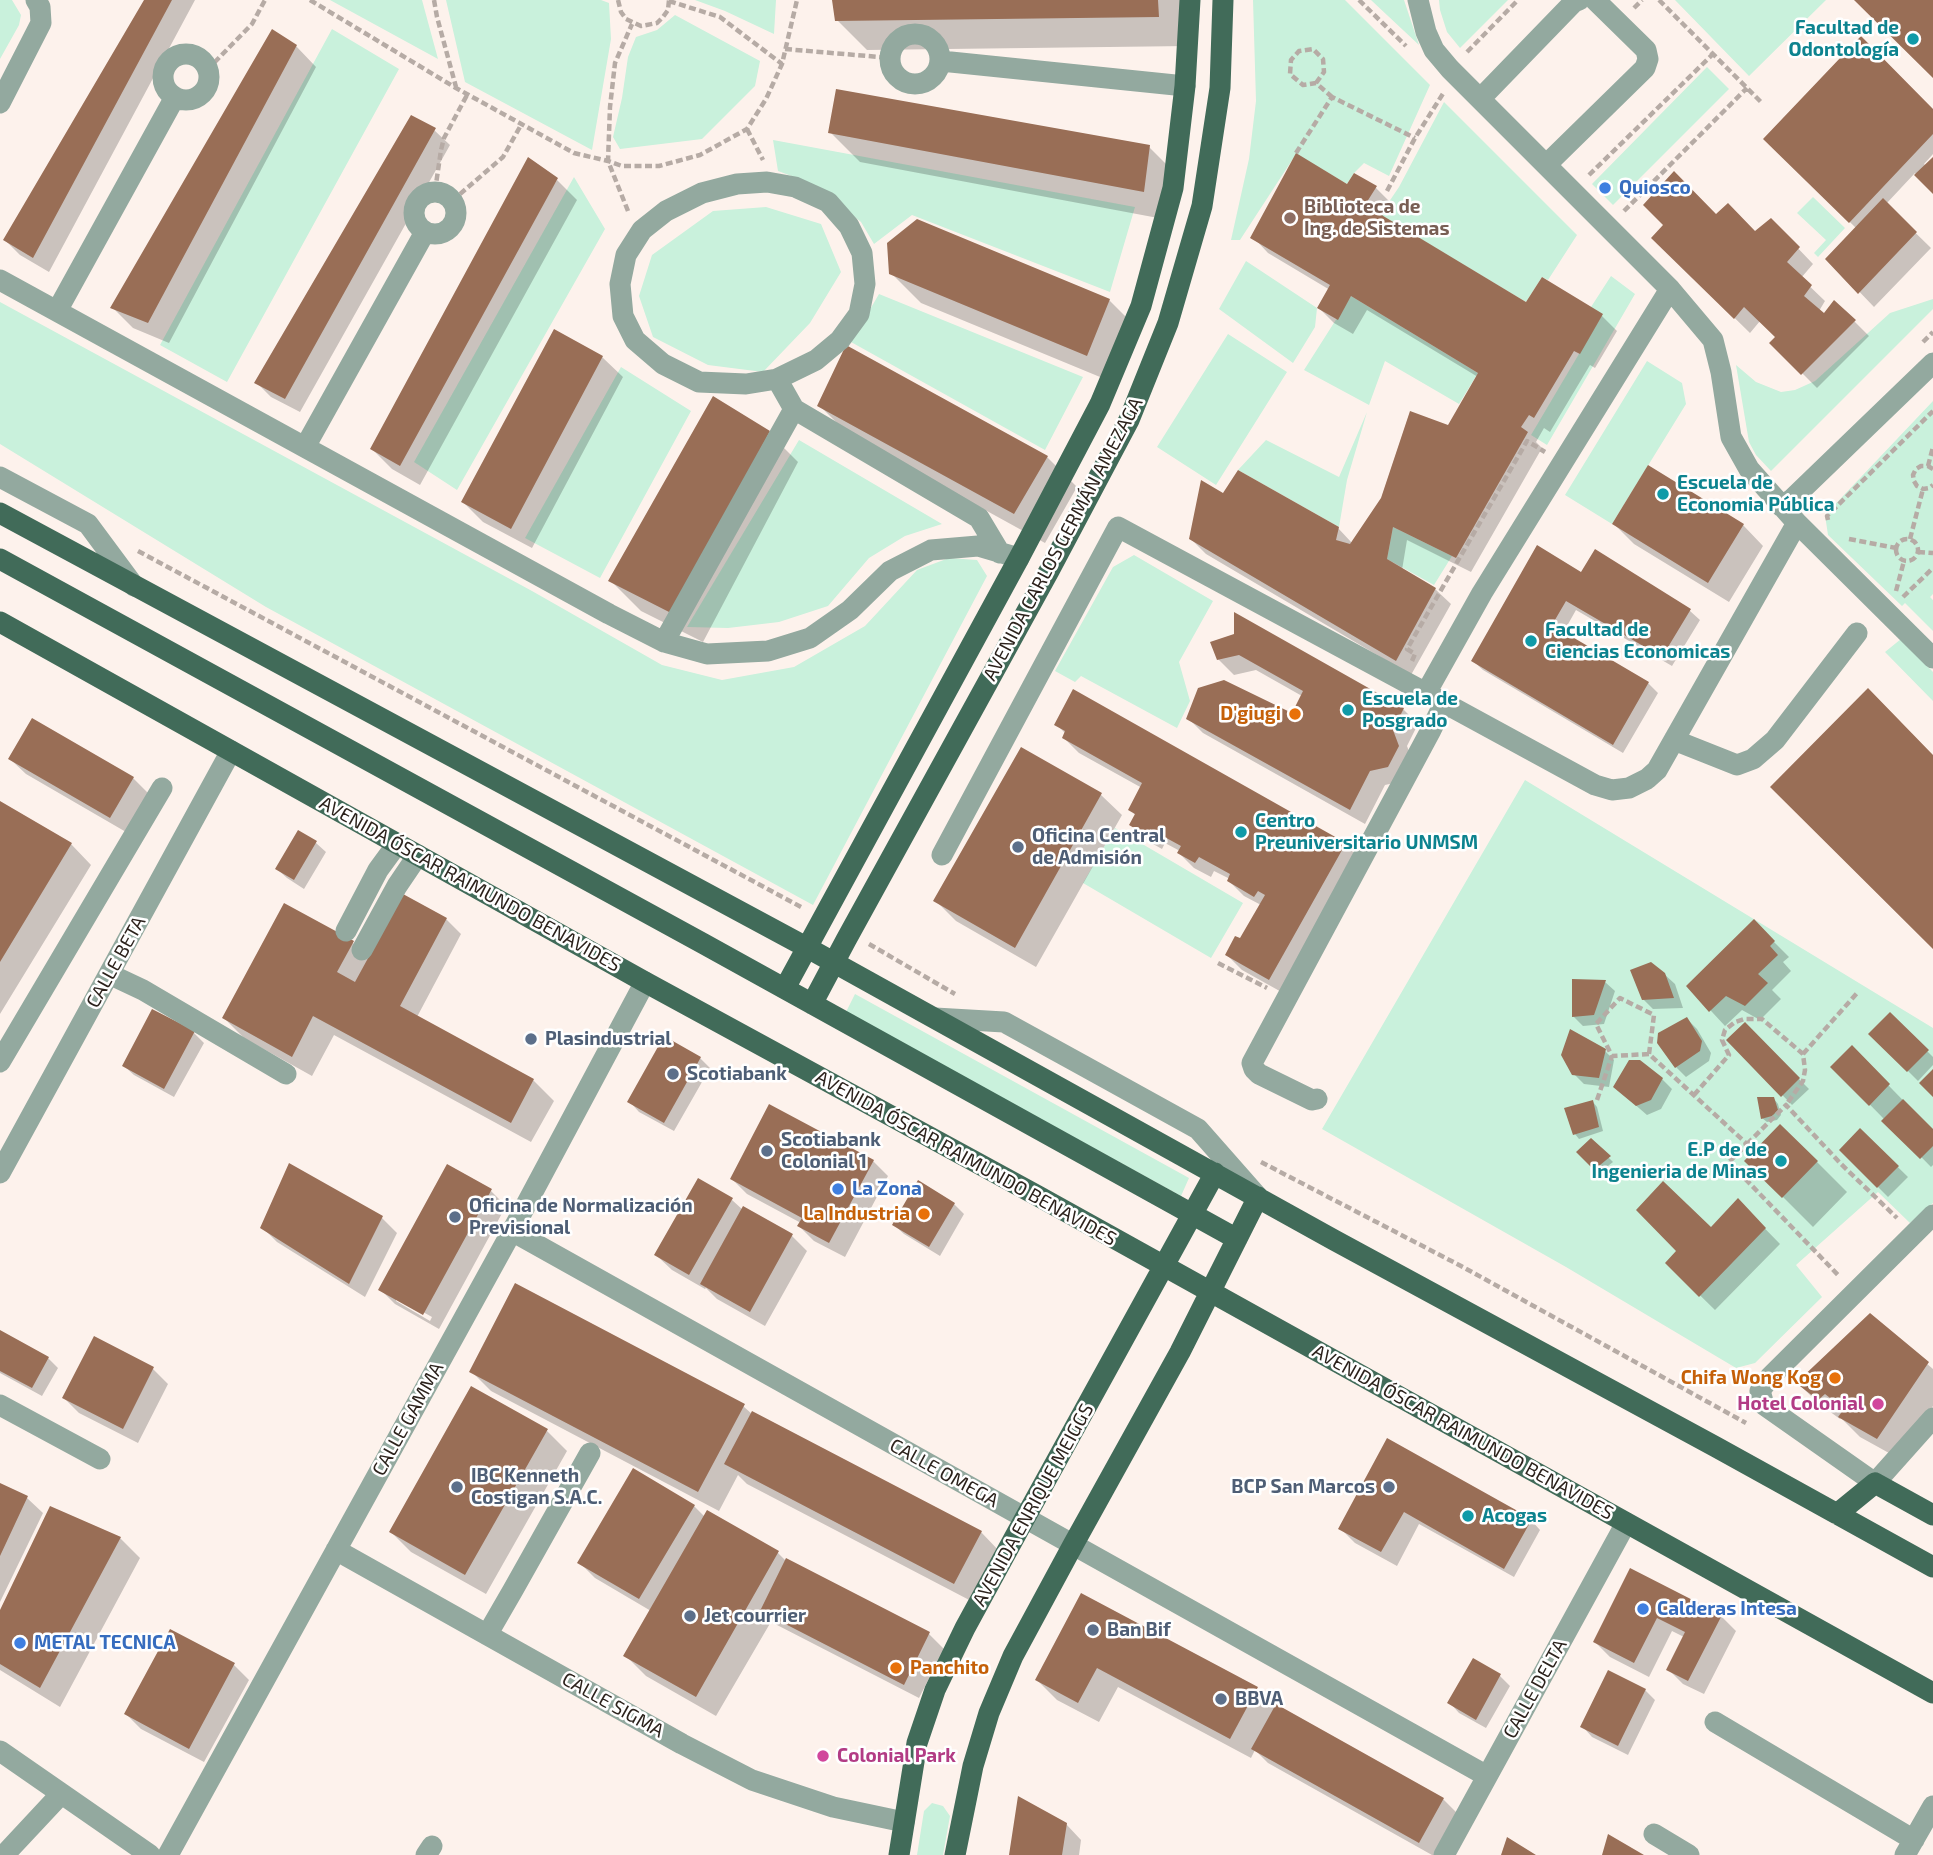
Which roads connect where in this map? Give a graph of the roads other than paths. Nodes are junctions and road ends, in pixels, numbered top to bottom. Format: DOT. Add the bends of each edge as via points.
graph roads {
  1 [pos="36,0"];
  2 [pos="1190,0"];
  3 [pos="1223,0"];
  4 [pos="1418,0"];
  5 [pos="1578,0"];
  6 [pos="1595,0"];
  7 [pos="941,61"];
  8 [pos="1185,86"];
  9 [pos="175,97"];
  10 [pos="1480,99"];
  11 [pos="0,103"];
  12 [pos="1546,165"];
  13 [pos="425,232"];
  14 [pos="0,280"];
  15 [pos="1670,289"];
  16 [pos="57,311"];
  17 [pos="1933,363"];
  18 [pos="777,379"];
  19 [pos="794,410"];
  20 [pos="305,447"];
  21 [pos="0,477"];
  22 [pos="1782,506"];
  23 [pos="0,513"];
  24 [pos="1797,523"];
  25 [pos="1010,556"];
  26 [pos="0,559"];
  27 [pos="134,586"];
  28 [pos="0,622"];
  29 [pos="1857,633"];
  30 [pos="664,642"];
  31 [pos="1933,658"];
  32 [pos="1435,698"];
  33 [pos="1674,740"];
  34 [pos="231,751"];
  35 [pos="162,788"];
  36 [pos="397,844"];
  37 [pos="418,855"];
  38 [pos="942,855"];
  39 [pos="346,931"];
  40 [pos="806,947"];
  41 [pos="362,950"];
  42 [pos="834,963"];
  43 [pos="109,974"];
  44 [pos="645,982"];
  45 [pos="785,988"];
  46 [pos="813,1004"];
  47 [pos="935,1018"];
  48 [pos="0,1062"];
  49 [pos="286,1074"];
  50 [pos="1317,1099"];
  51 [pos="1,1168"];
  52 [pos="1215,1173"];
  53 [pos="1258,1197"];
  54 [pos="1193,1214"];
  55 [pos="1933,1214"];
  56 [pos="512,1231"];
  57 [pos="1237,1239"];
  58 [pos="1164,1267"];
  59 [pos="1210,1292"];
  60 [pos="0,1405"];
  61 [pos="1933,1418"];
  62 [pos="590,1453"];
  63 [pos="100,1459"];
  64 [pos="1875,1483"];
  65 [pos="1837,1514"];
  66 [pos="1933,1515"];
  67 [pos="1025,1518"];
  68 [pos="1626,1522"];
  69 [pos="1073,1545"];
  70 [pos="336,1550"];
  71 [pos="1933,1567"];
  72 [pos="487,1635"];
  73 [pos="1933,1693"];
  74 [pos="1715,1722"];
  75 [pos="0,1751"];
  76 [pos="1487,1776"];
  77 [pos="61,1794"];
  78 [pos="1933,1806"];
  79 [pos="904,1822"];
  80 [pos="1654,1834"];
  81 [pos="1910,1847"];
  82 [pos="4,1855"];
  83 [pos="150,1855"];
  84 [pos="168,1855"];
  85 [pos="899,1855"];
  86 [pos="956,1855"];
  87 [pos="1444,1855"];
  88 [pos="1689,1855"];
  1 -- 11 [label="street" via="41,23"];
  2 -- 8 [label="main road, AVENIDA CARLOS GERMÁN AMEZAGA"];
  3 -- 42 [label="main road, AVENIDA CARLOS GERMÁN AMEZAGA" via="1220,89 1202,206 1168,323 1129,420"];
  4 -- 10 [label="street" via="1434,50"];
  5 -- 10 [label="street"];
  6 -- 12 [label="street" via="1646,50 1648,58 1645,68"];
  7 -- 7 [label="street" via="933,43 919,35 911,35 892,50 895,73 908,83 931,79"];
  7 -- 8 [label="street"];
  8 -- 25 [label="main road, AVENIDA CARLOS GERMÁN AMEZAGA" via="1173,188 1141,306 1100,404"];
  9 -- 9 [label="street" via="190,99 207,85 204,63 191,54 170,59 165,65 163,79"];
  9 -- 16 [label="street"];
  10 -- 12 [label="street"];
  12 -- 15 [label="street"];
  13 -- 13 [label="street" via="439,233 450,227 456,214 444,196 421,196 416,201 415,222"];
  13 -- 20 [label="street"];
  14 -- 16 [label="street"];
  15 -- 22 [label="street" via="1713,340 1731,436 1749,469"];
  15 -- 32 [label="street" via="1482,593"];
  16 -- 20 [label="street"];
  17 -- 22 [label="street"];
  18 -- 18 [label="street" via="746,384 699,382 663,364 635,340 623,316 620,284 626,255 642,230 702,192 767,182 795,187 828,202 849,226 862,253 865,284 859,314 840,340 816,360"];
  18 -- 19 [label="street"];
  19 -- 25 [label="street" via="979,518"];
  19 -- 30 [label="street"];
  20 -- 30 [label="street"];
  21 -- 27 [label="street" via="88,524"];
  22 -- 24 [label="street"];
  23 -- 27 [label="main road"];
  24 -- 31 [label="street"];
  24 -- 33 [label="street"];
  25 -- 30 [label="street" via="978,546 931,550 890,571 850,610 810,638 768,652 708,654"];
  25 -- 40 [label="main road, AVENIDA CARLOS GERMÁN AMEZAGA"];
  26 -- 45 [label="main road"];
  27 -- 40 [label="main road"];
  28 -- 34 [label="main road, AVENIDA ÓSCAR RAIMUNDO BENAVIDES"];
  29 -- 33 [label="street" via="1775,740 1753,759 1737,765"];
  32 -- 33 [label="street" via="1612,790 1647,779"];
  32 -- 38 [label="street" via="1118,527"];
  32 -- 50 [label="street" via="1431,730 1252,1063 1259,1073"];
  34 -- 36 [label="main road, AVENIDA ÓSCAR RAIMUNDO BENAVIDES"];
  34 -- 43 [label="street, CALLE BETA"];
  35 -- 48 [label="street"];
  36 -- 37 [label="main road, AVENIDA ÓSCAR RAIMUNDO BENAVIDES"];
  36 -- 39 [label="street"];
  37 -- 41 [label="street"];
  37 -- 44 [label="main road, AVENIDA ÓSCAR RAIMUNDO BENAVIDES"];
  40 -- 42 [label="main road"];
  40 -- 45 [label="main road, AVENIDA CARLOS GERMÁN AMEZAGA"];
  42 -- 46 [label="main road, AVENIDA CARLOS GERMÁN AMEZAGA"];
  42 -- 47 [label="main road"];
  43 -- 49 [label="street"];
  43 -- 51 [label="street, CALLE BETA"];
  44 -- 56 [label="street, CALLE GAMMA"];
  44 -- 58 [label="main road, AVENIDA ÓSCAR RAIMUNDO BENAVIDES"];
  45 -- 46 [label="main road"];
  46 -- 54 [label="main road"];
  47 -- 52 [label="main road"];
  47 -- 53 [label="street" via="1004,1022 1198,1129"];
  52 -- 53 [label="main road"];
  52 -- 54 [label="main road, AVENIDA ENRIQUE MEIGGS"];
  53 -- 57 [label="main road"];
  53 -- 65 [label="main road"];
  54 -- 57 [label="main road"];
  54 -- 58 [label="main road, AVENIDA ENRIQUE MEIGGS"];
  55 -- 64 [label="street" via="1760,1391 1764,1405"];
  56 -- 67 [label="street, CALLE OMEGA"];
  56 -- 70 [label="street, CALLE GAMMA"];
  57 -- 59 [label="main road"];
  58 -- 59 [label="main road, AVENIDA ÓSCAR RAIMUNDO BENAVIDES"];
  58 -- 67 [label="main road, AVENIDA ENRIQUE MEIGGS"];
  59 -- 68 [label="main road, AVENIDA ÓSCAR RAIMUNDO BENAVIDES"];
  59 -- 69 [label="main road"];
  60 -- 63 [label="street"];
  61 -- 64 [label="street"];
  62 -- 72 [label="street"];
  64 -- 65 [label="main road"];
  64 -- 66 [label="main road"];
  65 -- 71 [label="main road"];
  67 -- 69 [label="street, CALLE OMEGA"];
  67 -- 79 [label="main road, AVENIDA ENRIQUE MEIGGS" via="935,1690 917,1743"];
  68 -- 73 [label="main road, AVENIDA ÓSCAR RAIMUNDO BENAVIDES"];
  68 -- 76 [label="street, CALLE DELTA"];
  69 -- 76 [label="street, CALLE OMEGA"];
  69 -- 86 [label="main road" via="1013,1656 989,1713 973,1766"];
  70 -- 72 [label="street, CALLE SIGMA"];
  70 -- 84 [label="street, CALLE GAMMA"];
  72 -- 79 [label="street, CALLE SIGMA" via="752,1780 833,1807"];
  74 -- 81 [label="street"];
  75 -- 77 [label="street"];
  76 -- 87 [label="street, CALLE DELTA"];
  77 -- 82 [label="street"];
  77 -- 83 [label="street"];
  78 -- 81 [label="street"];
  79 -- 85 [label="main road, AVENIDA ENRIQUE MEIGGS"];
  80 -- 88 [label="street"];
}
